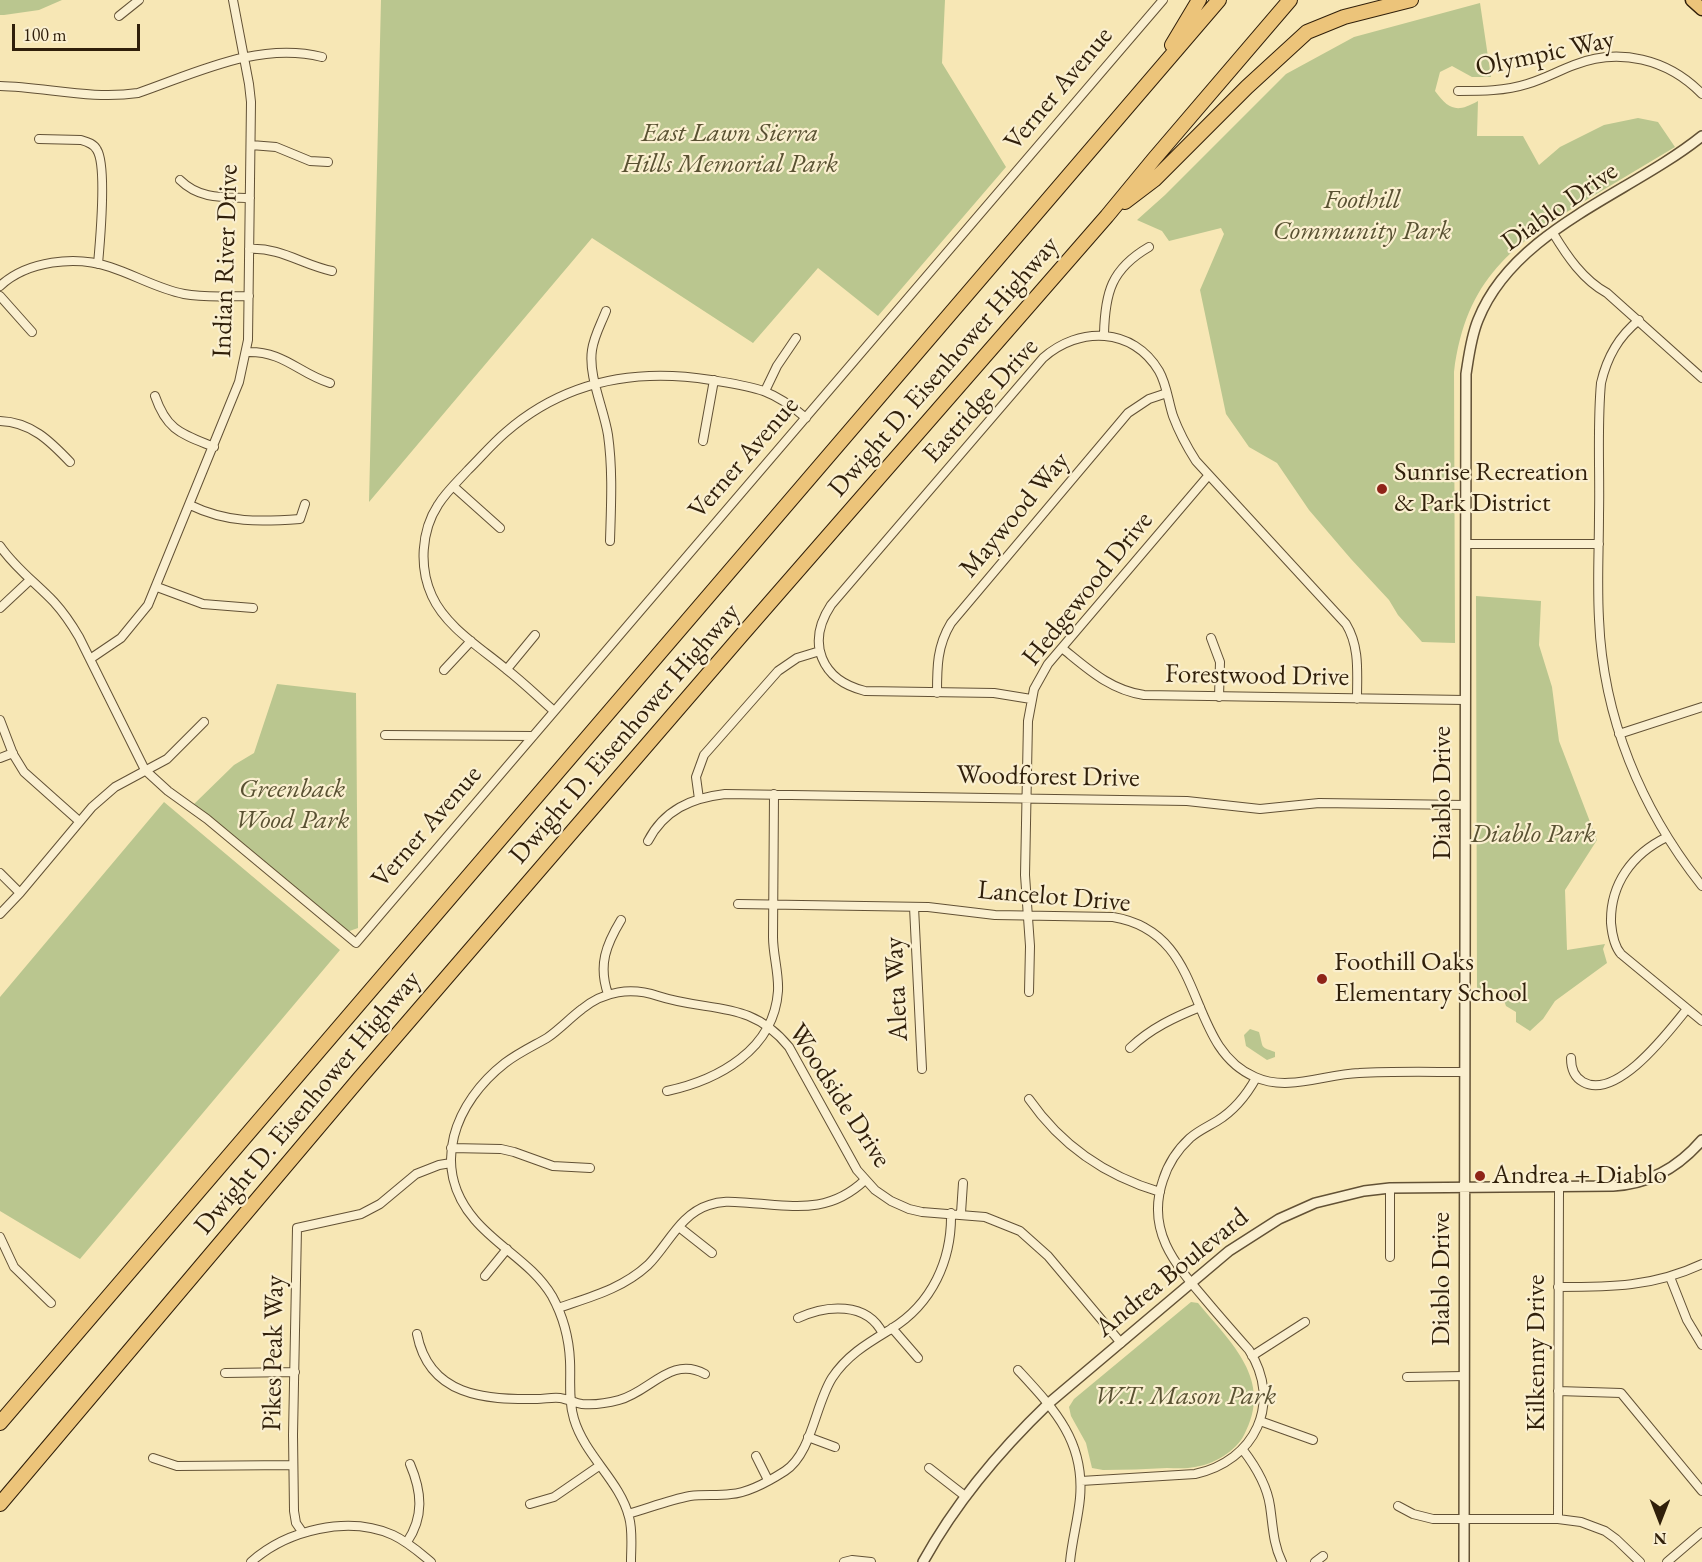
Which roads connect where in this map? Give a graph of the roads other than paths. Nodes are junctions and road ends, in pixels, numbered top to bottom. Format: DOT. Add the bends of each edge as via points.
graph roads {
  1 [pos="139,0"];
  2 [pos="233,0"];
  3 [pos="1163,0"];
  4 [pos="1199,0"];
  5 [pos="1219,0"];
  6 [pos="1290,0"];
  7 [pos="1411,0"];
  8 [pos="1692,0"];
  9 [pos="1702,9"];
  10 [pos="119,16"];
  11 [pos="244,57"];
  12 [pos="322,57"];
  13 [pos="1152,77"];
  14 [pos="0,86"];
  15 [pos="1458,92"];
  16 [pos="1702,94"];
  17 [pos="1702,136"];
  18 [pos="39,139"];
  19 [pos="251,145"];
  20 [pos="328,162"];
  21 [pos="180,180"];
  22 [pos="250,198"];
  23 [pos="1107,216"];
  24 [pos="1553,233"];
  25 [pos="1149,247"];
  26 [pos="249,249"];
  27 [pos="98,264"];
  28 [pos="332,270"];
  29 [pos="0,286"];
  30 [pos="0,296"];
  31 [pos="249,296"];
  32 [pos="606,311"];
  33 [pos="1639,320"];
  34 [pos="32,332"];
  35 [pos="1104,334"];
  36 [pos="796,338"];
  37 [pos="247,352"];
  38 [pos="1702,378"];
  39 [pos="714,380"];
  40 [pos="330,383"];
  41 [pos="596,383"];
  42 [pos="765,391"];
  43 [pos="1167,393"];
  44 [pos="155,396"];
  45 [pos="806,418"];
  46 [pos="0,421"];
  47 [pos="703,441"];
  48 [pos="214,447"];
  49 [pos="70,462"];
  50 [pos="1208,476"];
  51 [pos="453,486"];
  52 [pos="190,504"];
  53 [pos="305,504"];
  54 [pos="500,528"];
  55 [pos="610,541"];
  56 [pos="1466,544"];
  57 [pos="1599,544"];
  58 [pos="0,546"];
  59 [pos="30,580"];
  60 [pos="157,587"];
  61 [pos="0,608"];
  62 [pos="253,608"];
  63 [pos="535,635"];
  64 [pos="1211,638"];
  65 [pos="471,641"];
  66 [pos="1062,648"];
  67 [pos="819,651"];
  68 [pos="90,659"];
  69 [pos="507,669"];
  70 [pos="444,670"];
  71 [pos="937,693"];
  72 [pos="1219,697"];
  73 [pos="1031,699"];
  74 [pos="1357,699"];
  75 [pos="1465,700"];
  76 [pos="1702,707"];
  77 [pos="554,711"];
  78 [pos="0,720"];
  79 [pos="204,722"];
  80 [pos="1619,734"];
  81 [pos="385,735"];
  82 [pos="533,736"];
  83 [pos="13,753"];
  84 [pos="0,758"];
  85 [pos="145,770"];
  86 [pos="774,794"];
  87 [pos="1026,798"];
  88 [pos="699,799"];
  89 [pos="1465,805"];
  90 [pos="79,821"];
  91 [pos="1667,837"];
  92 [pos="648,841"];
  93 [pos="0,873"];
  94 [pos="1702,886"];
  95 [pos="20,892"];
  96 [pos="738,904"];
  97 [pos="773,905"];
  98 [pos="914,907"];
  99 [pos="0,914"];
  100 [pos="1027,916"];
  101 [pos="621,920"];
  102 [pos="1029,992"];
  103 [pos="608,994"];
  104 [pos="1200,1007"];
  105 [pos="1688,1009"];
  106 [pos="1702,1021"];
  107 [pos="768,1026"];
  108 [pos="1130,1048"];
  109 [pos="1571,1058"];
  110 [pos="922,1069"];
  111 [pos="1465,1072"];
  112 [pos="1256,1078"];
  113 [pos="667,1091"];
  114 [pos="1029,1099"];
  115 [pos="1702,1140"];
  116 [pos="452,1148"];
  117 [pos="451,1163"];
  118 [pos="590,1168"];
  119 [pos="866,1180"];
  120 [pos="963,1183"];
  121 [pos="1465,1187"];
  122 [pos="1559,1187"];
  123 [pos="1390,1188"];
  124 [pos="1160,1192"];
  125 [pos="951,1213"];
  126 [pos="961,1213"];
  127 [pos="679,1227"];
  128 [pos="0,1237"];
  129 [pos="507,1249"];
  130 [pos="712,1253"];
  131 [pos="1390,1257"];
  132 [pos="1702,1264"];
  133 [pos="485,1276"];
  134 [pos="1670,1277"];
  135 [pos="1191,1283"];
  136 [pos="1558,1287"];
  137 [pos="51,1303"];
  138 [pos="558,1308"];
  139 [pos="798,1318"];
  140 [pos="1305,1322"];
  141 [pos="892,1328"];
  142 [pos="417,1334"];
  143 [pos="883,1334"];
  144 [pos="1121,1343"];
  145 [pos="1702,1345"];
  146 [pos="1252,1356"];
  147 [pos="918,1358"];
  148 [pos="1018,1370"];
  149 [pos="295,1372"];
  150 [pos="225,1373"];
  151 [pos="705,1374"];
  152 [pos="1464,1376"];
  153 [pos="1407,1377"];
  154 [pos="1558,1391"];
  155 [pos="570,1401"];
  156 [pos="1049,1404"];
  157 [pos="1260,1421"];
  158 [pos="0,1423"];
  159 [pos="808,1437"];
  160 [pos="1313,1440"];
  161 [pos="835,1447"];
  162 [pos="1243,1450"];
  163 [pos="756,1456"];
  164 [pos="153,1458"];
  165 [pos="410,1464"];
  166 [pos="293,1465"];
  167 [pos="599,1466"];
  168 [pos="929,1468"];
  169 [pos="768,1480"];
  170 [pos="1081,1480"];
  171 [pos="1702,1491"];
  172 [pos="966,1496"];
  173 [pos="0,1504"];
  174 [pos="530,1504"];
  175 [pos="1398,1506"];
  176 [pos="628,1514"];
  177 [pos="1464,1519"];
  178 [pos="1558,1519"];
  179 [pos="1702,1532"];
  180 [pos="303,1533"];
  181 [pos="406,1542"];
  182 [pos="1323,1556"];
  183 [pos="255,1561"];
  184 [pos="431,1562"];
  185 [pos="631,1562"];
  186 [pos="844,1562"];
  187 [pos="871,1562"];
  188 [pos="923,1562"];
  189 [pos="1070,1562"];
  190 [pos="1282,1562"];
  191 [pos="1315,1562"];
  192 [pos="1464,1562"];
  193 [pos="1640,1562"];
  194 [pos="1667,1562"];
  1 -- 10 [label="street"];
  2 -- 11 [label="street, Indian River Drive"];
  3 -- 45 [label="street, Verner Avenue"];
  4 -- 13 [label="highway"];
  5 -- 13 [label="highway, Dwight D. Eisenhower Highway"];
  6 -- 23 [label="highway, Dwight D. Eisenhower Highway"];
  7 -- 23 [label="highway" via="1344,17 1307,32 1154,180"];
  8 -- 9 [label="main road"];
  11 -- 12 [label="street" via="273,53"];
  11 -- 14 [label="street" via="124,95"];
  11 -- 19 [label="street, Indian River Drive" via="251,102"];
  13 -- 158 [label="highway, Dwight D. Eisenhower Highway"];
  15 -- 16 [label="street, Olympic Way" via="1511,88 1581,62 1616,56 1660,65 1686,79"];
  17 -- 24 [label="street, Diablo Drive"];
  18 -- 27 [label="street" via="81,140 98,151 102,197"];
  19 -- 20 [label="street" via="276,147 310,161"];
  19 -- 22 [label="street, Indian River Drive"];
  21 -- 22 [label="street" via="203,195"];
  22 -- 26 [label="street, Indian River Drive"];
  23 -- 173 [label="highway, Dwight D. Eisenhower Highway" via="416,1013"];
  24 -- 33 [label="street" via="1593,286 1608,293"];
  24 -- 56 [label="street, Diablo Drive" via="1524,253 1502,278 1484,307 1473,336 1466,374"];
  25 -- 35 [label="street" via="1128,261 1112,284 1106,301"];
  26 -- 28 [label="street" via="279,252"];
  26 -- 31 [label="street, Indian River Drive"];
  27 -- 29 [label="street" via="42,264"];
  27 -- 31 [label="street" via="183,294"];
  30 -- 34 [label="street"];
  31 -- 37 [label="street, Indian River Drive"];
  32 -- 41 [label="street" via="591,352"];
  33 -- 38 [label="street"];
  33 -- 57 [label="street" via="1611,352 1601,382"];
  35 -- 43 [label="street" via="1141,351 1158,370"];
  35 -- 67 [label="street, Eastridge Drive" via="1069,340 1043,358 831,605 819,628"];
  36 -- 42 [label="street"];
  37 -- 40 [label="street" via="279,357"];
  37 -- 48 [label="street, Indian River Drive"];
  39 -- 41 [label="street" via="656,375"];
  39 -- 42 [label="street"];
  39 -- 47 [label="street"];
  41 -- 51 [label="street" via="554,400 524,418"];
  41 -- 55 [label="street" via="611,463"];
  42 -- 45 [label="street" via="786,401"];
  43 -- 50 [label="street" via="1179,431"];
  43 -- 71 [label="street, Maywood Way" via="1128,413 951,623 938,655"];
  44 -- 48 [label="street" via="168,424 177,432"];
  45 -- 77 [label="street, Verner Avenue"];
  46 -- 49 [label="street" via="35,430"];
  48 -- 52 [label="street, Indian River Drive"];
  50 -- 66 [label="street, Hedgewood Drive"];
  50 -- 74 [label="street" via="1346,624 1357,651"];
  51 -- 54 [label="street"];
  51 -- 65 [label="street" via="429,522 424,566 432,597"];
  52 -- 53 [label="street" via="213,515 240,521 300,519"];
  52 -- 60 [label="street, Indian River Drive"];
  56 -- 57 [label="street"];
  56 -- 75 [label="street, Diablo Drive"];
  57 -- 80 [label="street" via="1601,651"];
  58 -- 59 [label="street"];
  59 -- 61 [label="street"];
  59 -- 68 [label="street" via="69,621"];
  60 -- 62 [label="street" via="203,604"];
  60 -- 68 [label="street, Indian River Drive" via="131,628"];
  63 -- 69 [label="street"];
  64 -- 72 [label="street" via="1220,662"];
  65 -- 69 [label="street"];
  65 -- 70 [label="street"];
  66 -- 72 [label="street, Forestwood Drive" via="1120,690 1144,695"];
  66 -- 73 [label="street, Hedgewood Drive" via="1044,670"];
  67 -- 71 [label="street" via="831,674 852,688 865,692"];
  67 -- 88 [label="street" via="778,670 704,755 696,777"];
  68 -- 85 [label="street"];
  69 -- 77 [label="street"];
  71 -- 73 [label="street" via="994,693"];
  72 -- 74 [label="street, Forestwood Drive"];
  73 -- 87 [label="street, Hedgewood Drive"];
  74 -- 75 [label="street, Forestwood Drive"];
  75 -- 89 [label="street, Diablo Drive"];
  76 -- 80 [label="street"];
  77 -- 82 [label="street, Verner Avenue"];
  78 -- 83 [label="street"];
  79 -- 85 [label="street" via="167,759"];
  80 -- 91 [label="street" via="1639,785"];
  81 -- 82 [label="street"];
  82 -- 85 [label="street, Verner Avenue" via="356,943"];
  83 -- 84 [label="street"];
  83 -- 90 [label="street" via="28,777"];
  85 -- 90 [label="street" via="115,787"];
  86 -- 87 [label="street, Woodforest Drive"];
  86 -- 88 [label="street, Woodforest Drive" via="725,794"];
  86 -- 97 [label="street, Woodside Drive"];
  87 -- 89 [label="street, Woodforest Drive" via="1187,801 1260,809 1319,803"];
  87 -- 100 [label="street, Hedgewood Drive"];
  88 -- 92 [label="street, Woodforest Drive" via="668,815"];
  89 -- 111 [label="street, Diablo Drive"];
  90 -- 95 [label="street"];
  91 -- 94 [label="street"];
  91 -- 105 [label="street" via="1643,851 1627,869 1616,891 1612,927 1619,952"];
  93 -- 95 [label="street"];
  95 -- 99 [label="street"];
  96 -- 97 [label="street, Lancelot Drive"];
  97 -- 98 [label="street, Lancelot Drive"];
  97 -- 107 [label="street, Woodside Drive" via="778,993"];
  98 -- 100 [label="street, Lancelot Drive"];
  98 -- 110 [label="street, Aleta Way"];
  100 -- 102 [label="street, Hedgewood Drive"];
  100 -- 104 [label="street, Lancelot Drive" via="1113,917 1140,924 1172,951"];
  101 -- 103 [label="street" via="607,944 602,963"];
  103 -- 107 [label="street" via="649,993 686,1004 737,1011"];
  103 -- 116 [label="street" via="590,1002 555,1033 492,1074 461,1113"];
  104 -- 108 [label="street" via="1162,1024"];
  104 -- 112 [label="street, Lancelot Drive" via="1229,1059"];
  105 -- 106 [label="street"];
  105 -- 109 [label="street" via="1646,1058 1624,1075 1594,1085 1583,1082 1575,1074"];
  107 -- 113 [label="street" via="755,1046 729,1067 700,1082"];
  107 -- 119 [label="street, Woodside Drive" via="793,1052"];
  111 -- 112 [label="street, Lancelot Drive" via="1358,1073 1285,1084"];
  111 -- 121 [label="street, Diablo Drive"];
  112 -- 124 [label="street" via="1236,1107 1180,1148 1166,1171"];
  114 -- 124 [label="street" via="1049,1126 1086,1158 1121,1178"];
  115 -- 122 [label="street, Andrea Boulevard" via="1674,1167 1648,1180 1613,1186"];
  116 -- 117 [label="street"];
  116 -- 118 [label="street" via="501,1149 553,1166"];
  117 -- 129 [label="street" via="456,1188 468,1212"];
  117 -- 149 [label="street, Pikes Peak Way" via="416,1174 380,1204 352,1216 297,1228"];
  119 -- 125 [label="street, Woodside Drive" via="885,1197 909,1209"];
  119 -- 127 [label="street" via="850,1193 817,1206 729,1201 709,1205 691,1214"];
  120 -- 126 [label="street"];
  121 -- 122 [label="street, Andrea Boulevard"];
  121 -- 123 [label="street, Andrea Boulevard"];
  121 -- 152 [label="street, Diablo Drive"];
  122 -- 136 [label="street, Kilkenny Drive"];
  123 -- 131 [label="street"];
  123 -- 135 [label="street, Andrea Boulevard" via="1335,1197 1288,1214 1245,1239"];
  124 -- 135 [label="street" via="1158,1219 1165,1245"];
  125 -- 126 [label="street, Woodside Drive"];
  125 -- 141 [label="street" via="948,1253 939,1277 920,1305"];
  126 -- 144 [label="street, Woodside Drive" via="997,1220 1030,1239"];
  127 -- 130 [label="street"];
  127 -- 138 [label="street" via="657,1255 631,1278"];
  128 -- 137 [label="street" via="14,1267"];
  129 -- 133 [label="street"];
  129 -- 138 [label="street" via="536,1274"];
  132 -- 134 [label="street"];
  134 -- 136 [label="street" via="1629,1286"];
  134 -- 145 [label="street"];
  135 -- 144 [label="street, Andrea Boulevard"];
  135 -- 146 [label="street"];
  136 -- 154 [label="street, Kilkenny Drive"];
  138 -- 155 [label="street" via="569,1348"];
  139 -- 143 [label="street" via="827,1309 856,1311 872,1319"];
  140 -- 146 [label="street"];
  141 -- 143 [label="street"];
  141 -- 147 [label="street"];
  142 -- 155 [label="street" via="428,1363 458,1389 491,1398"];
  143 -- 159 [label="street" via="860,1348 833,1377"];
  144 -- 156 [label="street, Andrea Boulevard"];
  146 -- 157 [label="street" via="1263,1387"];
  148 -- 156 [label="street"];
  149 -- 150 [label="street"];
  149 -- 166 [label="street, Pikes Peak Way"];
  151 -- 155 [label="street" via="677,1368 641,1391 618,1400 582,1404"];
  152 -- 153 [label="street"];
  152 -- 177 [label="street, Diablo Drive"];
  154 -- 171 [label="street" via="1621,1393"];
  154 -- 178 [label="street, Kilkenny Drive"];
  155 -- 167 [label="street" via="578,1432"];
  156 -- 170 [label="street" via="1073,1443"];
  156 -- 172 [label="street, Andrea Boulevard" via="1001,1452"];
  157 -- 160 [label="street"];
  157 -- 162 [label="street"];
  159 -- 161 [label="street"];
  159 -- 169 [label="street" via="795,1462"];
  162 -- 170 [label="street" via="1221,1466 1195,1474"];
  162 -- 190 [label="street" via="1267,1494"];
  163 -- 169 [label="street"];
  164 -- 166 [label="street" via="184,1466"];
  165 -- 181 [label="street" via="421,1503 415,1528"];
  166 -- 180 [label="street, Pikes Peak Way" via="294,1517"];
  167 -- 174 [label="street" via="560,1494"];
  167 -- 176 [label="street" via="622,1498"];
  168 -- 172 [label="street"];
  169 -- 176 [label="street" via="740,1492 688,1497"];
  170 -- 189 [label="street"];
  172 -- 188 [label="street, Andrea Boulevard"];
  175 -- 177 [label="street" via="1422,1517"];
  176 -- 185 [label="street"];
  177 -- 178 [label="street"];
  177 -- 192 [label="street, Diablo Drive"];
  178 -- 193 [label="street" via="1605,1531"];
  179 -- 194 [label="street"];
  180 -- 181 [label="street" via="357,1527 384,1532"];
  180 -- 183 [label="street" via="274,1545"];
  181 -- 184 [label="street"];
  182 -- 191 [label="street"];
  186 -- 187 [label="street"];
}
